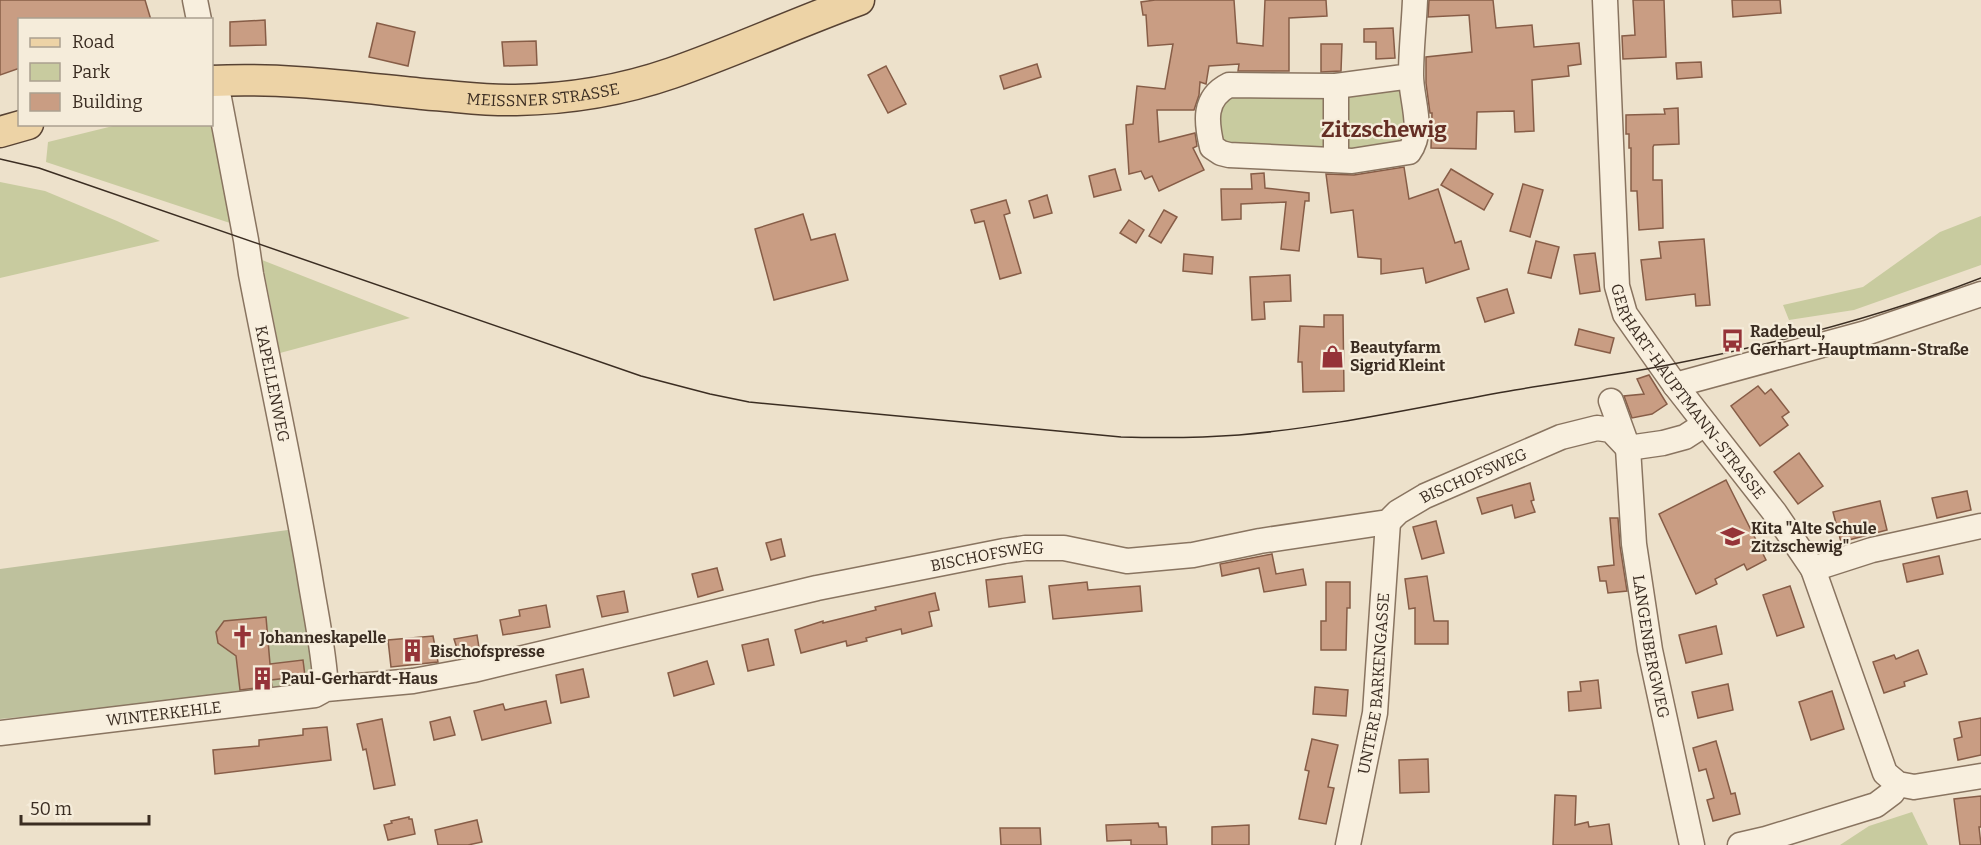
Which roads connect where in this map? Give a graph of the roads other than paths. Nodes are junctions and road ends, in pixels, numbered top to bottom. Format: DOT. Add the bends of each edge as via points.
graph roads {
  1 [pos="195,0"];
  2 [pos="859,0"];
  3 [pos="1415,0"];
  4 [pos="1605,0"];
  5 [pos="200,18"];
  6 [pos="1411,76"];
  7 [pos="213,80"];
  8 [pos="213,83"];
  9 [pos="1336,86"];
  10 [pos="21,126"];
  11 [pos="0,132"];
  12 [pos="1336,159"];
  13 [pos="1981,294"];
  14 [pos="1675,385"];
  15 [pos="1611,401"];
  16 [pos="1705,424"];
  17 [pos="1628,448"];
  18 [pos="1388,522"];
  19 [pos="1981,526"];
  20 [pos="1813,569"];
  21 [pos="326,689"];
  22 [pos="0,733"];
  23 [pos="1981,776"];
  24 [pos="1898,784"];
  25 [pos="1348,845"];
  26 [pos="1692,845"];
  27 [pos="1740,845"];
  1 -- 5 [label="street"];
  2 -- 7 [label="main road, MEISSNER STRASSE" via="671,74 568,96 487,99 289,81"];
  3 -- 6 [label="street"];
  4 -- 14 [label="street, GERHART-HAUPTMANN-STRASSE" via="1617,286 1625,314"];
  6 -- 9 [label="street"];
  6 -- 12 [label="street" via="1417,129 1409,152 1352,161"];
  8 -- 21 [label="street, KAPELLENWEG" via="301,526"];
  9 -- 12 [label="street"];
  9 -- 12 [label="street" via="1229,85 1213,96 1208,128 1212,147 1221,153"];
  10 -- 11 [label="main road"];
  13 -- 14 [label="street" via="1866,333"];
  14 -- 16 [label="street, GERHART-HAUPTMANN-STRASSE"];
  15 -- 17 [label="street"];
  16 -- 17 [label="street" via="1685,437"];
  16 -- 20 [label="street, GERHART-HAUPTMANN-STRASSE"];
  17 -- 18 [label="street, BISCHOFSWEG" via="1611,430 1597,428 1561,437 1425,496"];
  17 -- 26 [label="street, LANGENBERGWEG" via="1634,544 1650,650"];
  18 -- 21 [label="street, BISCHOFSWEG" via="1193,555 1127,561 1064,548 1004,551 817,588 473,670 413,681"];
  18 -- 25 [label="street, UNTERE BARKENGASSE" via="1375,713"];
  19 -- 20 [label="street" via="1872,550"];
  20 -- 24 [label="street, GERHART-HAUPTMANN-STRASSE" via="1882,767"];
  21 -- 22 [label="street, WINTERKEHLE" via="315,695"];
  23 -- 24 [label="street" via="1914,787"];
  24 -- 27 [label="street" via="1876,805"];
}
